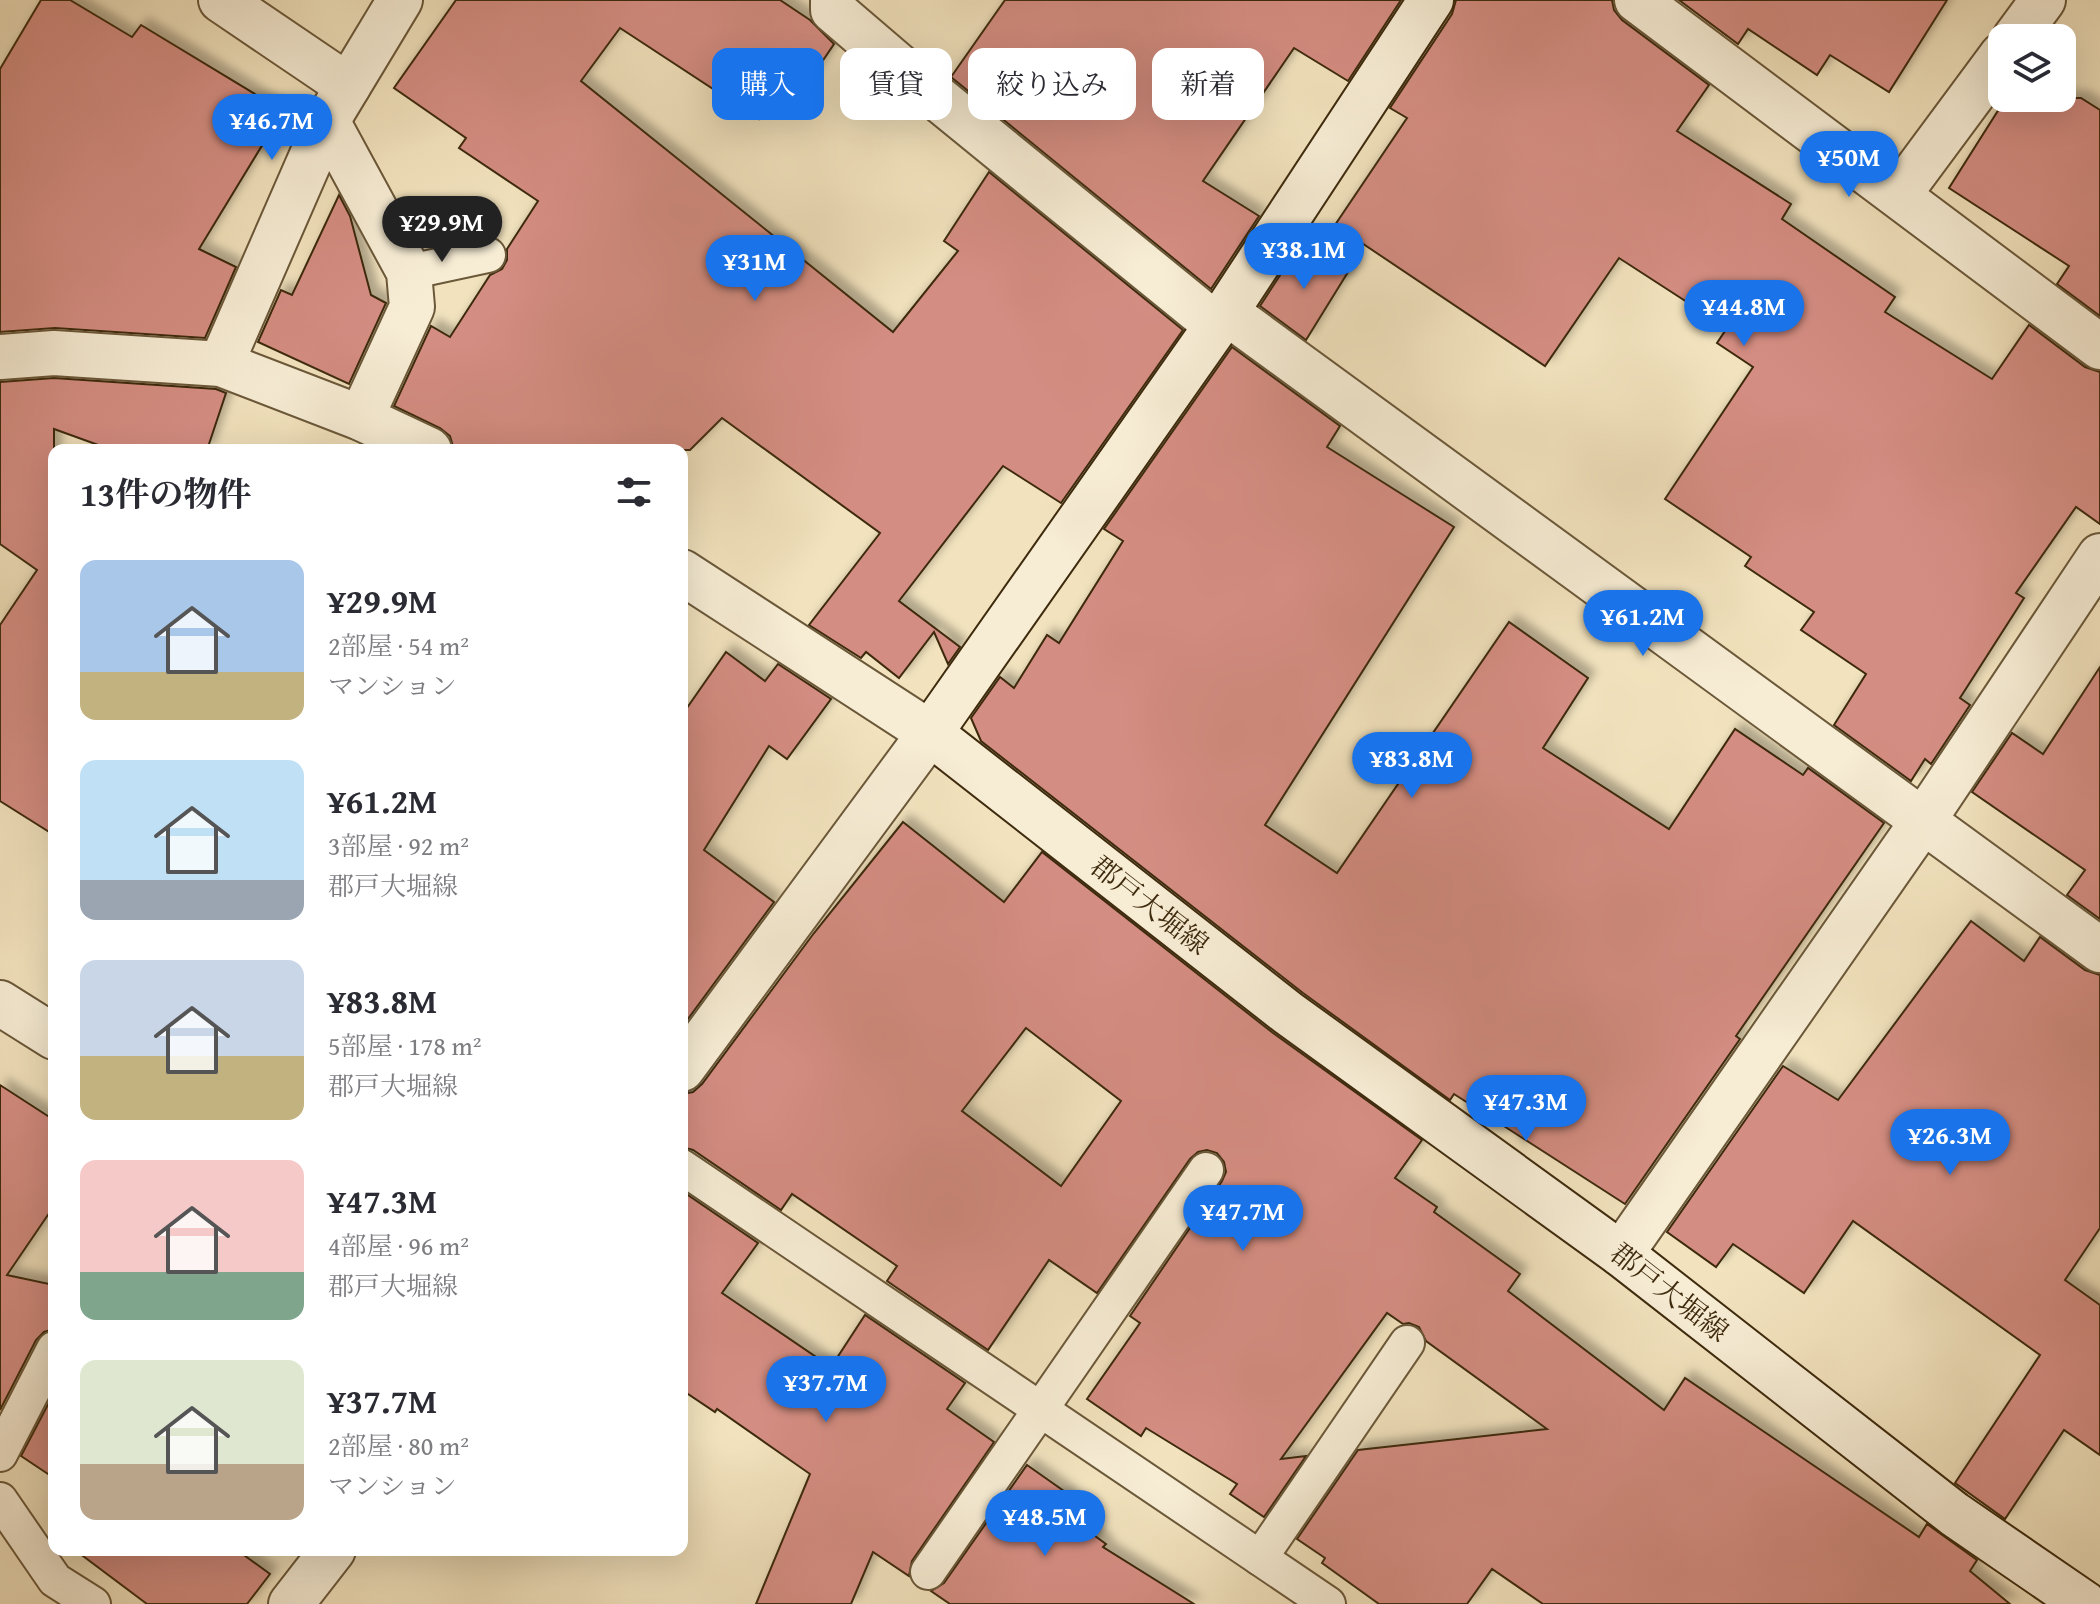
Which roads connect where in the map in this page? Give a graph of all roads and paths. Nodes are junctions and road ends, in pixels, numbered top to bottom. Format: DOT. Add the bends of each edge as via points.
graph roads {
  1 [pos="221,0"];
  2 [pos="400,0"];
  3 [pos="833,0"];
  4 [pos="1431,0"];
  5 [pos="1637,0"];
  6 [pos="2043,0"];
  7 [pos="2025,24"];
  8 [pos="1988,74"];
  9 [pos="338,104"];
  10 [pos="1899,194"];
  11 [pos="488,255"];
  12 [pos="409,272"];
  13 [pos="1221,318"];
  14 [pos="2100,347"];
  15 [pos="0,357"];
  16 [pos="221,364"];
  17 [pos="361,418"];
  18 [pos="416,444"];
  19 [pos="2100,556"];
  20 [pos="688,576"];
  21 [pos="930,733"];
  22 [pos="1923,821"];
  23 [pos="2100,950"];
  24 [pos="0,1003"];
  25 [pos="48,1033"];
  26 [pos="688,1061"];
  27 [pos="1206,1170"];
  28 [pos="688,1171"];
  29 [pos="1621,1254"];
  30 [pos="1407,1343"];
  31 [pos="48,1361"];
  32 [pos="1039,1408"];
  33 [pos="0,1454"];
  34 [pos="0,1500"];
  35 [pos="328,1556"];
  36 [pos="1260,1558"];
  37 [pos="928,1572"];
  38 [pos="93,1604"];
  39 [pos="291,1604"];
  40 [pos="1328,1604"];
  41 [pos="2085,1604"];
  1 -- 9 [label="street"];
  2 -- 9 [label="street"];
  3 -- 13 [label="street" via="833,10 903,70"];
  4 -- 13 [label="street"];
  5 -- 10 [label="street"];
  6 -- 7 [label="street"];
  8 -- 10 [label="street"];
  9 -- 12 [label="street"];
  9 -- 16 [label="street"];
  10 -- 14 [label="street"];
  11 -- 12 [label="lane"];
  12 -- 17 [label="street" via="412,307"];
  13 -- 21 [label="street"];
  13 -- 22 [label="street"];
  15 -- 16 [label="street" via="54,353"];
  16 -- 17 [label="street"];
  17 -- 18 [label="street"];
  19 -- 22 [label="street"];
  20 -- 21 [label="street, 郡戸大堀線"];
  21 -- 26 [label="street"];
  21 -- 29 [label="street, 郡戸大堀線" via="1288,1013"];
  22 -- 23 [label="street"];
  22 -- 29 [label="street"];
  24 -- 25 [label="street"];
  27 -- 32 [label="lane"];
  28 -- 32 [label="lane"];
  29 -- 41 [label="street, 郡戸大堀線" via="1954,1514"];
  30 -- 36 [label="lane"];
  31 -- 33 [label="lane"];
  32 -- 36 [label="lane"];
  32 -- 37 [label="lane"];
  34 -- 38 [label="lane" via="55,1580"];
  35 -- 39 [label="street"];
  36 -- 40 [label="lane"];
}
